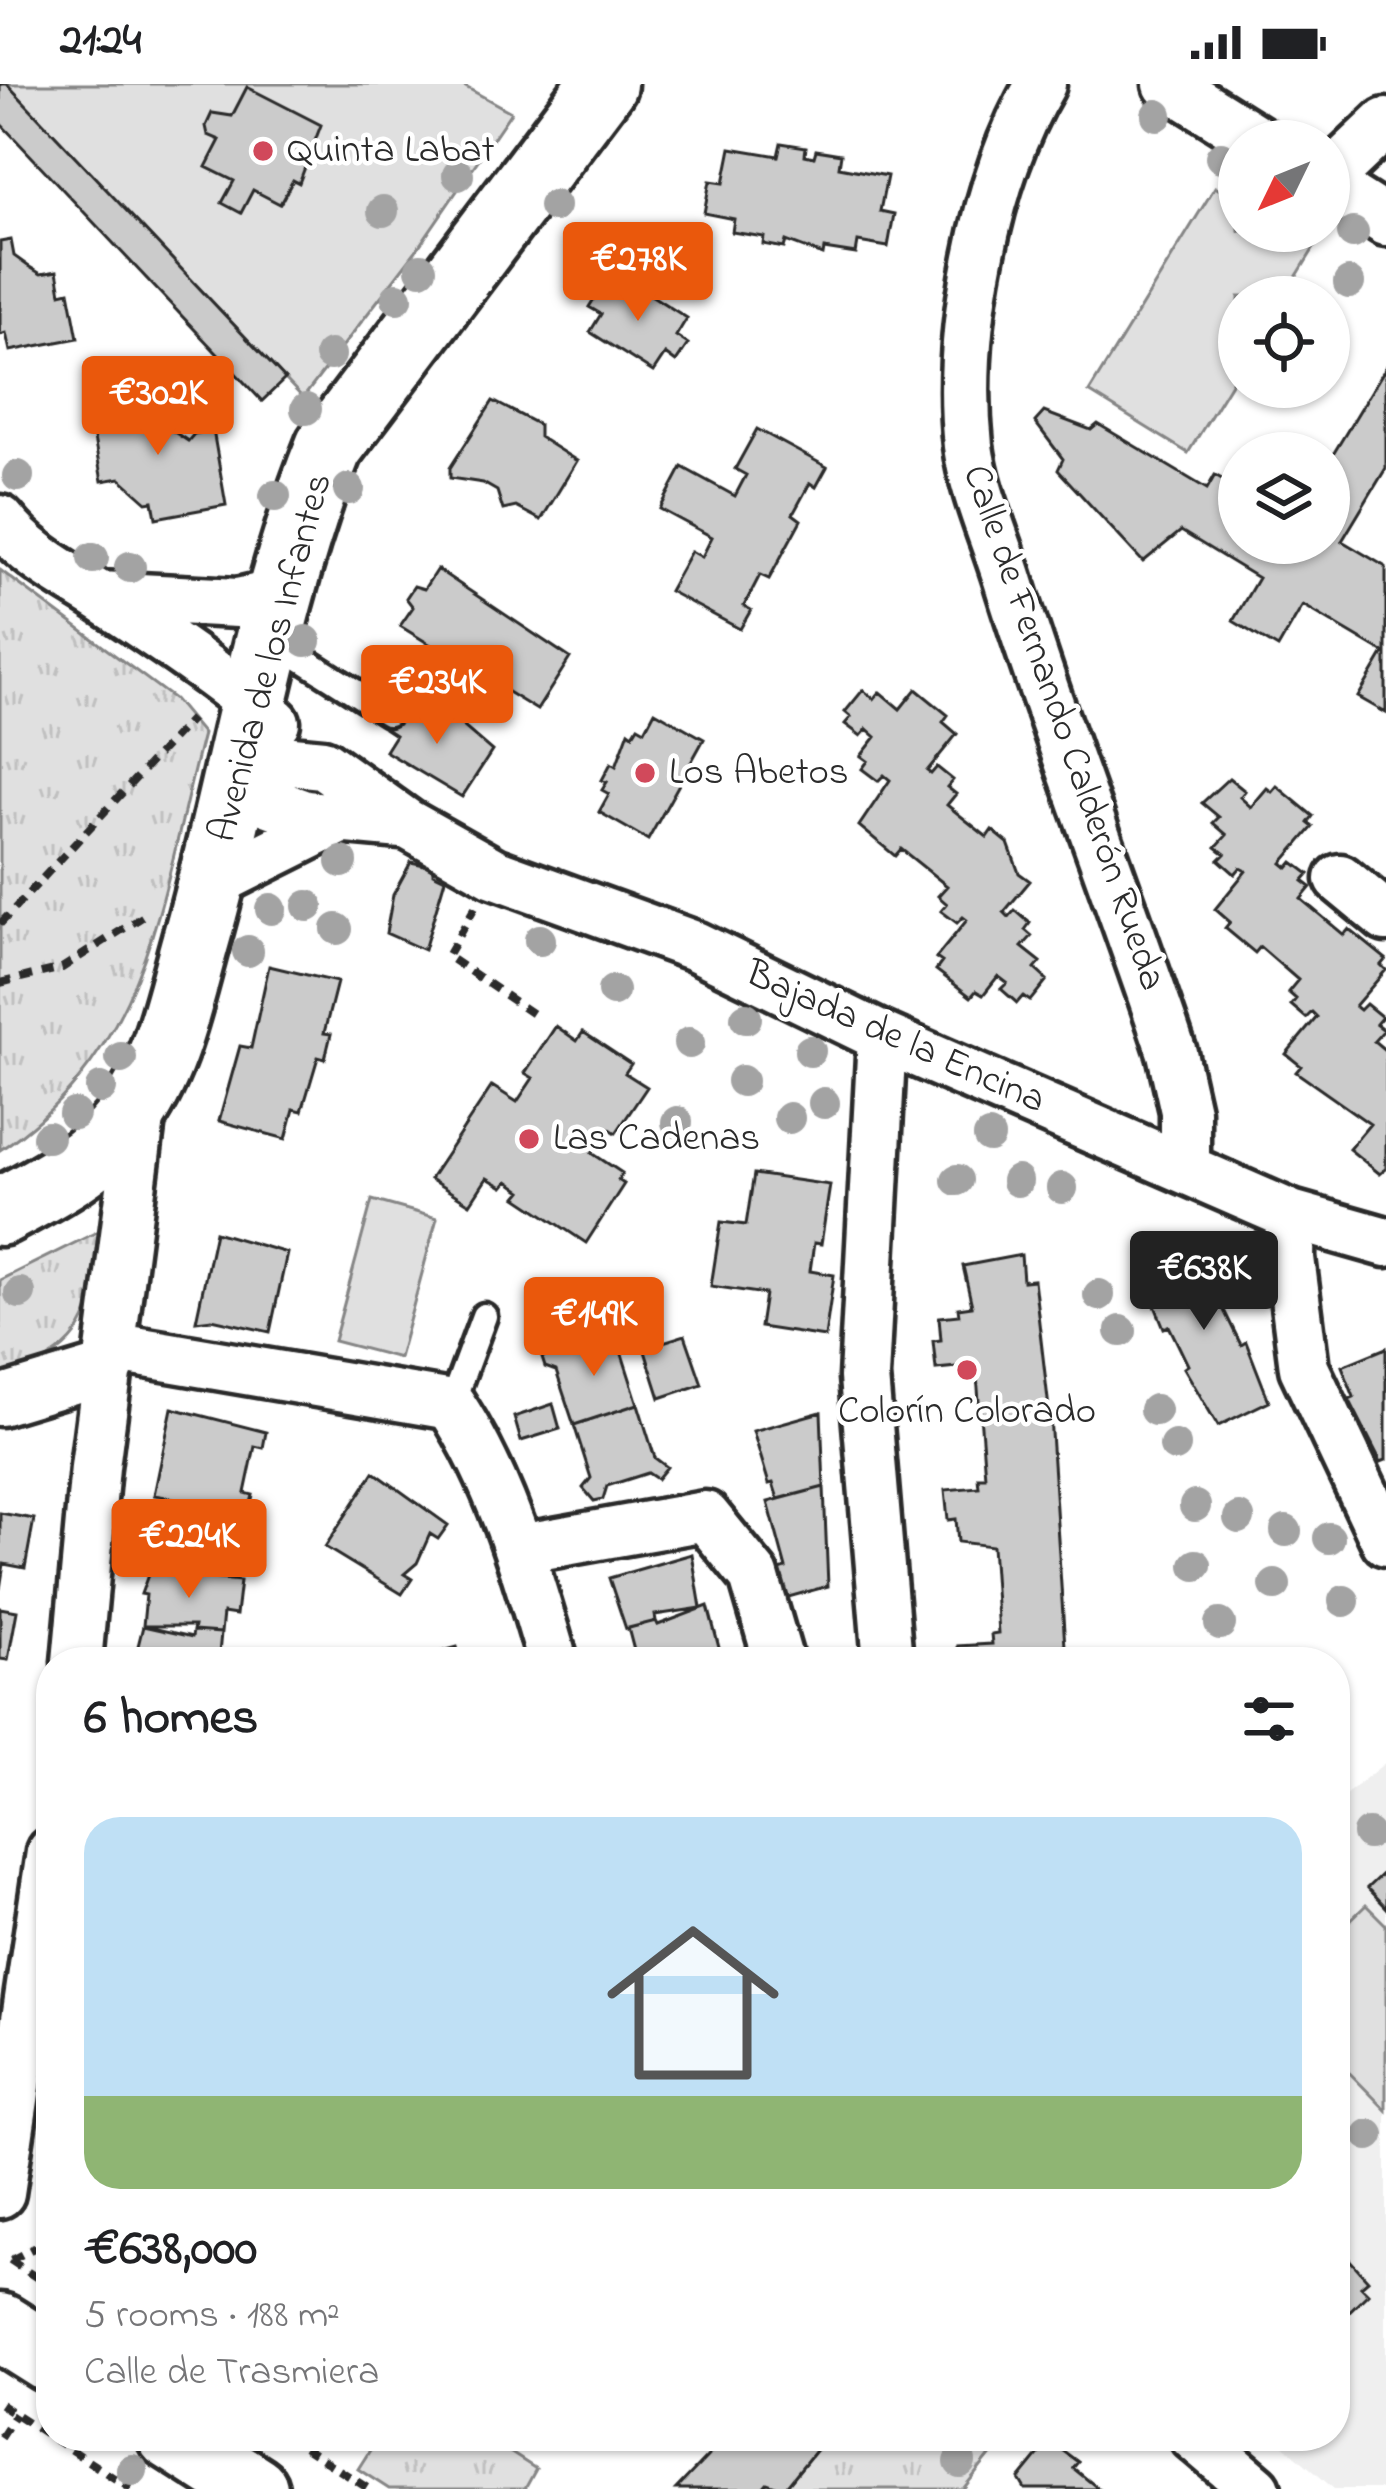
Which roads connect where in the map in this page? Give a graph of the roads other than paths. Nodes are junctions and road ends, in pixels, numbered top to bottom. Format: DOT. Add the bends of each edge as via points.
graph roads {
  1 [pos="603,84"];
  2 [pos="1041,84"];
  3 [pos="1168,84"];
  4 [pos="1225,120"];
  5 [pos="1386,123"];
  6 [pos="1350,160"];
  7 [pos="1350,196"];
  8 [pos="1386,221"];
  9 [pos="0,520"];
  10 [pos="99,596"];
  11 [pos="279,616"];
  12 [pos="388,713"];
  13 [pos="229,742"];
  14 [pos="343,818"];
  15 [pos="407,824"];
  16 [pos="1340,879"];
  17 [pos="212,883"];
  18 [pos="1386,917"];
  19 [pos="882,1037"];
  20 [pos="143,1096"];
  21 [pos="1185,1165"];
  22 [pos="0,1212"];
  23 [pos="1291,1215"];
  24 [pos="1386,1242"];
  25 [pos="484,1316"];
  26 [pos="110,1357"];
  27 [pos="0,1402"];
  28 [pos="451,1405"];
  29 [pos="1374,1482"];
  30 [pos="1386,1541"];
  31 [pos="520,1549"];
  32 [pos="79,1647"];
  33 [pos="549,1647"];
  34 [pos="775,1647"];
  35 [pos="887,1647"];
  36 [pos="36,1952"];
  37 [pos="0,2193"];
  38 [pos="0,2327"];
  39 [pos="36,2350"];
  40 [pos="194,2451"];
  41 [pos="1212,2451"];
  42 [pos="254,2489"];
  43 [pos="1256,2489"];
  1 -- 11 [label="main road, Avenida de los Infantes" via="329,447"];
  2 -- 21 [label="street, Calle de Fernando Calderón Rueda" via="1006,154 986,234 972,306 968,448 1172,1053 1185,1111"];
  3 -- 4 [label="street"];
  5 -- 6 [label="street"];
  7 -- 8 [label="street"];
  9 -- 10 [label="street" via="20,545"];
  10 -- 11 [label="street" via="238,604"];
  10 -- 13 [label="street"];
  11 -- 12 [label="lane"];
  11 -- 13 [label="main road, Avenida de los Infantes"];
  13 -- 14 [label="street, Bajada de la Encina" via="305,815"];
  13 -- 15 [label="street, Bajada de la Encina" via="323,764"];
  13 -- 17 [label="main road, Avenida de los Infantes"];
  14 -- 15 [label="street, Bajada de la Encina"];
  14 -- 17 [label="street"];
  15 -- 19 [label="street, Bajada de la Encina" via="494,872 695,946"];
  16 -- 18 [label="street"];
  17 -- 20 [label="main road, Avenida de los Infantes" via="164,1052"];
  19 -- 21 [label="street, Bajada de la Encina"];
  19 -- 35 [label="street" via="864,1377"];
  20 -- 22 [label="main road, Avenida de los Infantes" via="105,1145"];
  20 -- 26 [label="street, Avenida de los Infantes"];
  21 -- 23 [label="street, Bajada de la Encina"];
  23 -- 24 [label="street, Bajada de la Encina"];
  23 -- 29 [label="street" via="1304,1368"];
  25 -- 28 [label="lane"];
  26 -- 27 [label="street"];
  26 -- 28 [label="street"];
  26 -- 32 [label="street, Avenida de los Infantes"];
  28 -- 31 [label="street"];
  29 -- 30 [label="street"];
  31 -- 33 [label="street"];
  31 -- 34 [label="street" via="705,1516 754,1576"];
  36 -- 37 [label="street"];
  38 -- 39 [label="main road"];
  40 -- 42 [label="main road"];
  41 -- 43 [label="street"];
}
